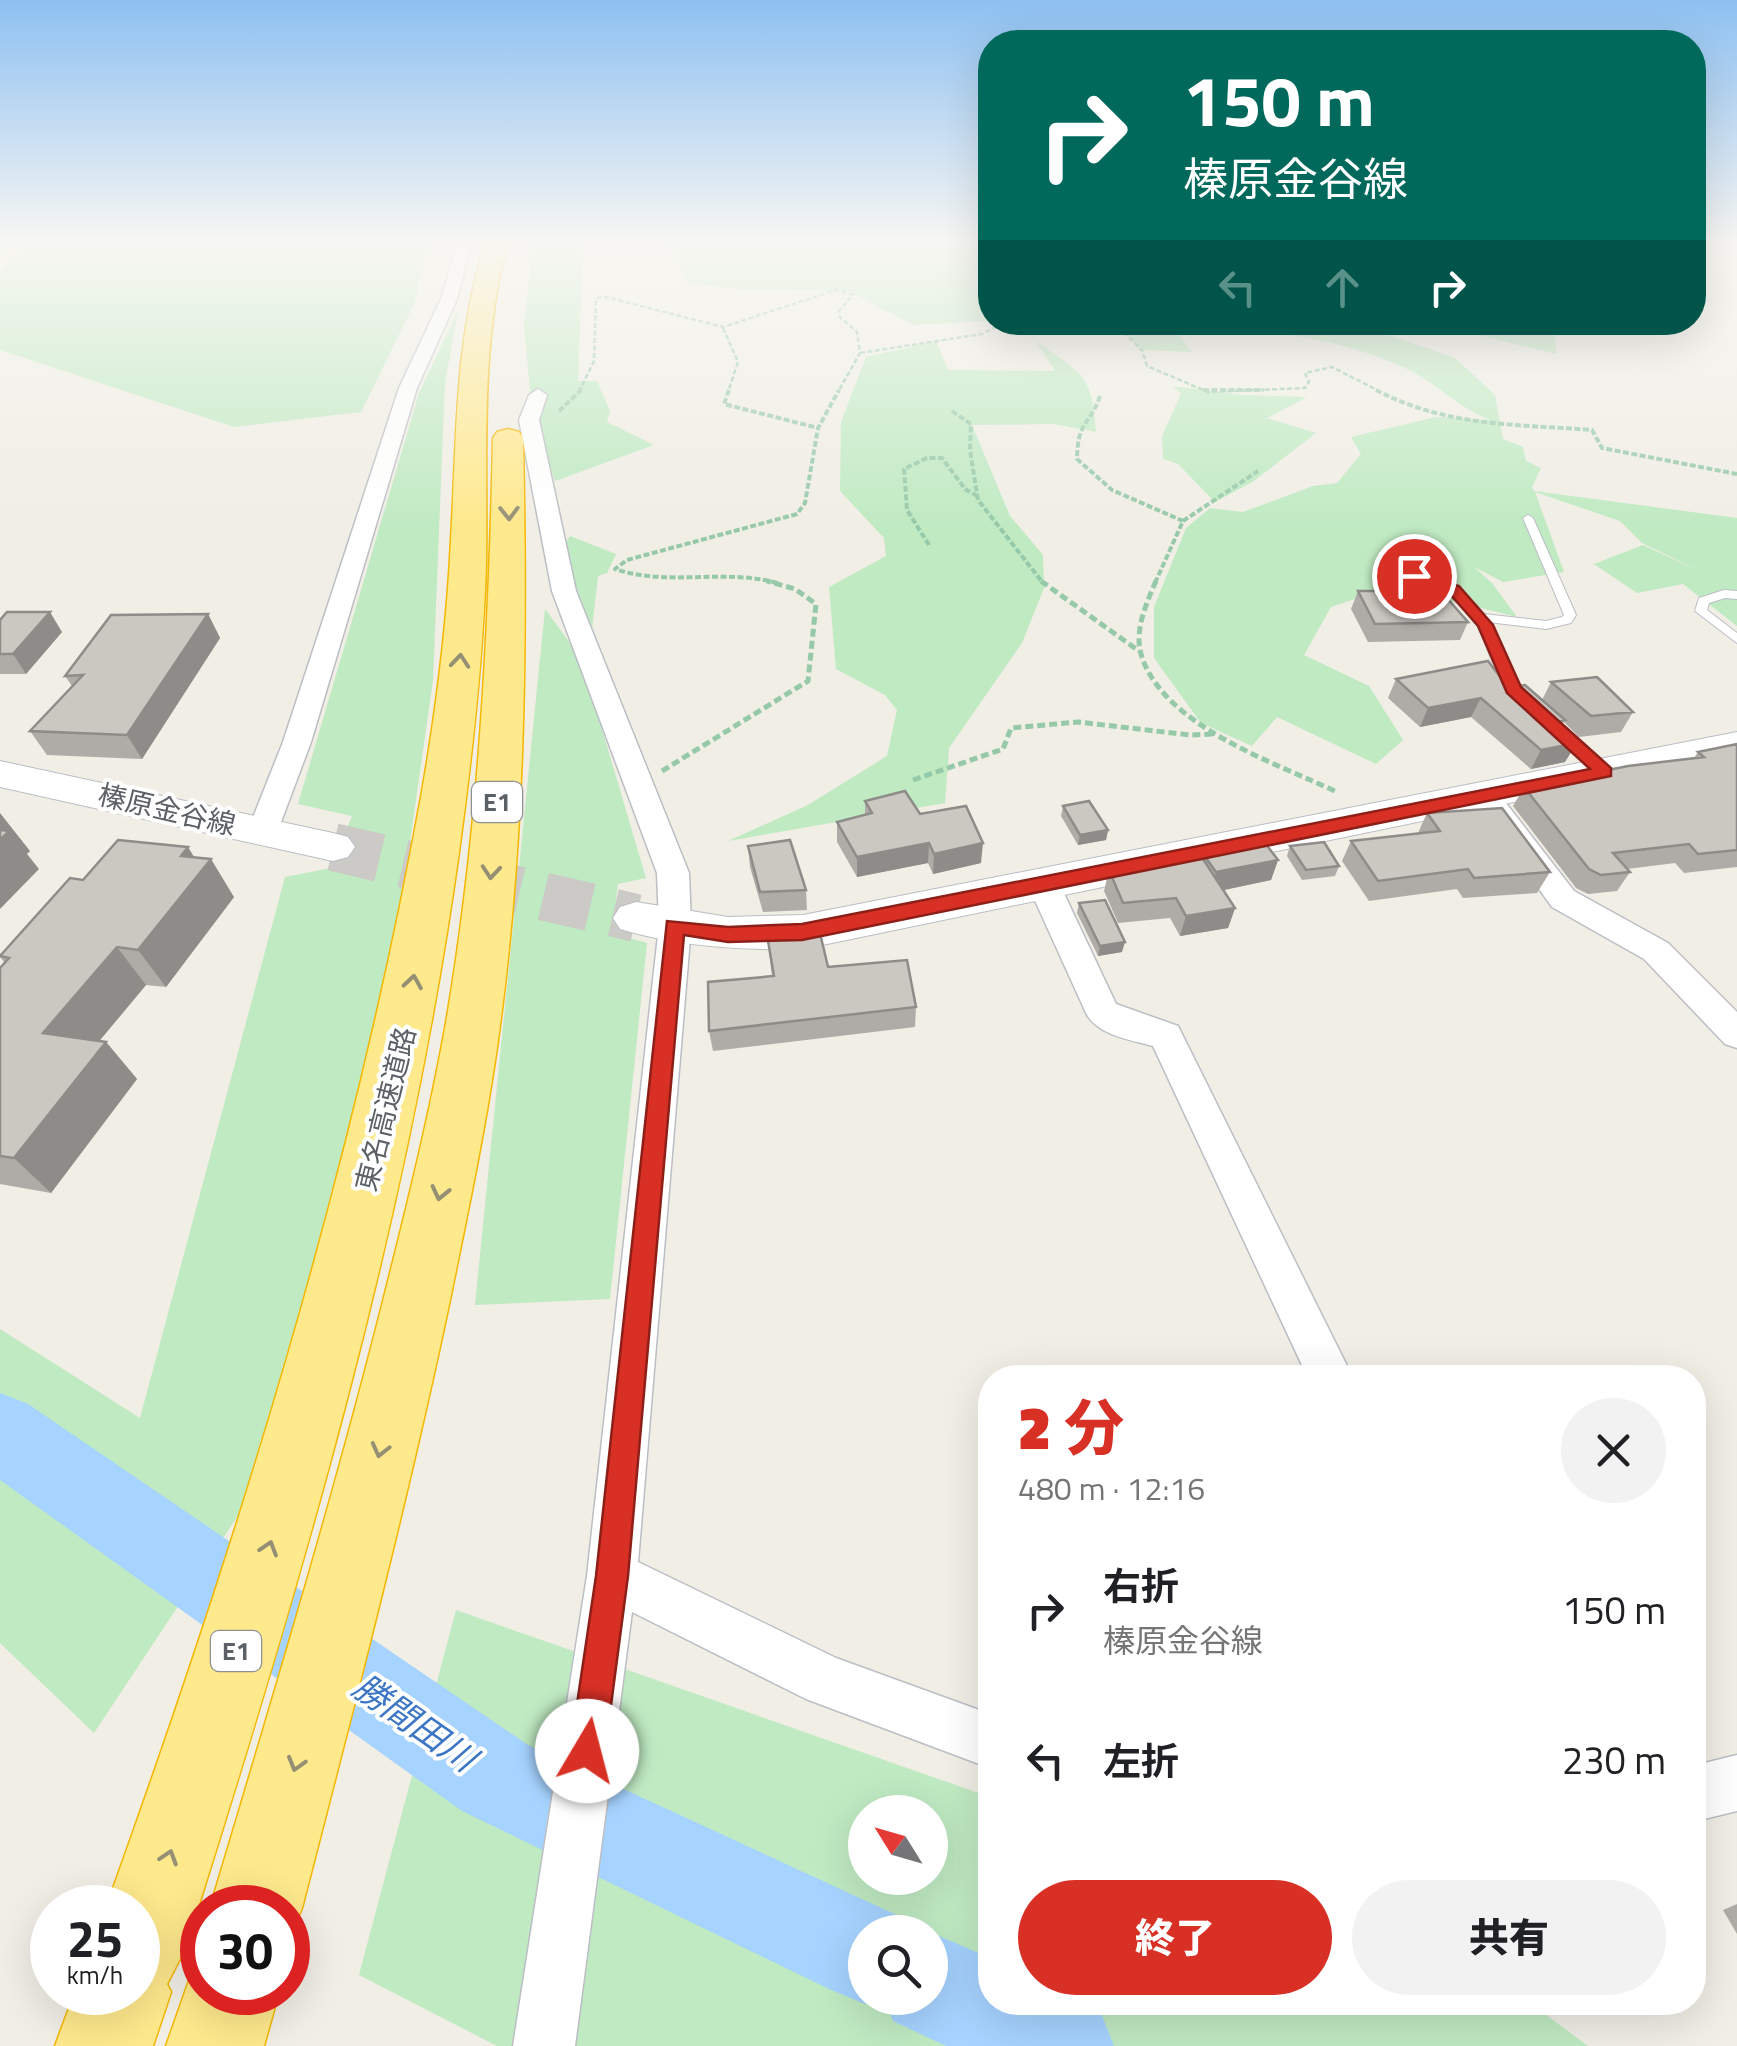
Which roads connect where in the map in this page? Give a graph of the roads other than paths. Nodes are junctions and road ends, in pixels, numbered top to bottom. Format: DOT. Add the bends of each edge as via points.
graph roads {
  1 [pos="431,336"];
  2 [pos="477,336"];
  3 [pos="509,336"];
  4 [pos="538,395"];
  5 [pos="1528,518"];
  6 [pos="1414,576"];
  7 [pos="1737,595"];
  8 [pos="1479,617"];
  9 [pos="1737,638"];
  10 [pos="1532,707"];
  11 [pos="1546,720"];
  12 [pos="1737,744"];
  13 [pos="1604,772"];
  14 [pos="0,774"];
  15 [pos="1486,796"];
  16 [pos="263,830"];
  17 [pos="333,847"];
  18 [pos="1043,882"];
  19 [pos="655,922"];
  20 [pos="1737,1034"];
  21 [pos="1324,1365"];
  22 [pos="612,1576"];
  23 [pos="978,1737"];
  24 [pos="1737,1783"];
  25 [pos="1706,1791"];
  26 [pos="159,1885"];
  27 [pos="262,1885"];
  28 [pos="114,2015"];
  29 [pos="224,2015"];
  30 [pos="104,2046"];
  31 [pos="215,2046"];
  32 [pos="544,2046"];
  1 -- 16 [label="street" via="408,388"];
  26 -- 2 [label="highway, 東名高速道路 / E1, one-way" via="270,1547 404,1034 448,775 469,540"];
  3 -- 27 [label="highway, E1, one-way" via="505,712 479,984 404,1356"];
  4 -- 19 [label="street" via="530,423 564,591 673,874"];
  5 -- 8 [label="lane" via="1568,620 1546,625"];
  6 -- 8 [label="lane" via="1453,589"];
  7 -- 9 [label="lane" via="1704,601 1700,611"];
  8 -- 10 [label="lane" via="1513,689"];
  11 -- 13 [label="lane"];
  12 -- 13 [label="main road"];
  13 -- 15 [label="main road"];
  14 -- 16 [label="main road, 榛原金谷線"];
  15 -- 18 [label="main road"];
  15 -- 20 [label="street" via="1563,899 1656,951"];
  16 -- 17 [label="main road, 榛原金谷線"];
  18 -- 19 [label="main road" via="802,932 728,934"];
  18 -- 21 [label="street" via="1103,1012 1166,1036"];
  19 -- 22 [label="street"];
  22 -- 23 [label="street" via="825,1680"];
  22 -- 32 [label="street"];
  24 -- 25 [label="street"];
  28 -- 30 [label="highway"];
  29 -- 31 [label="highway"];
}
